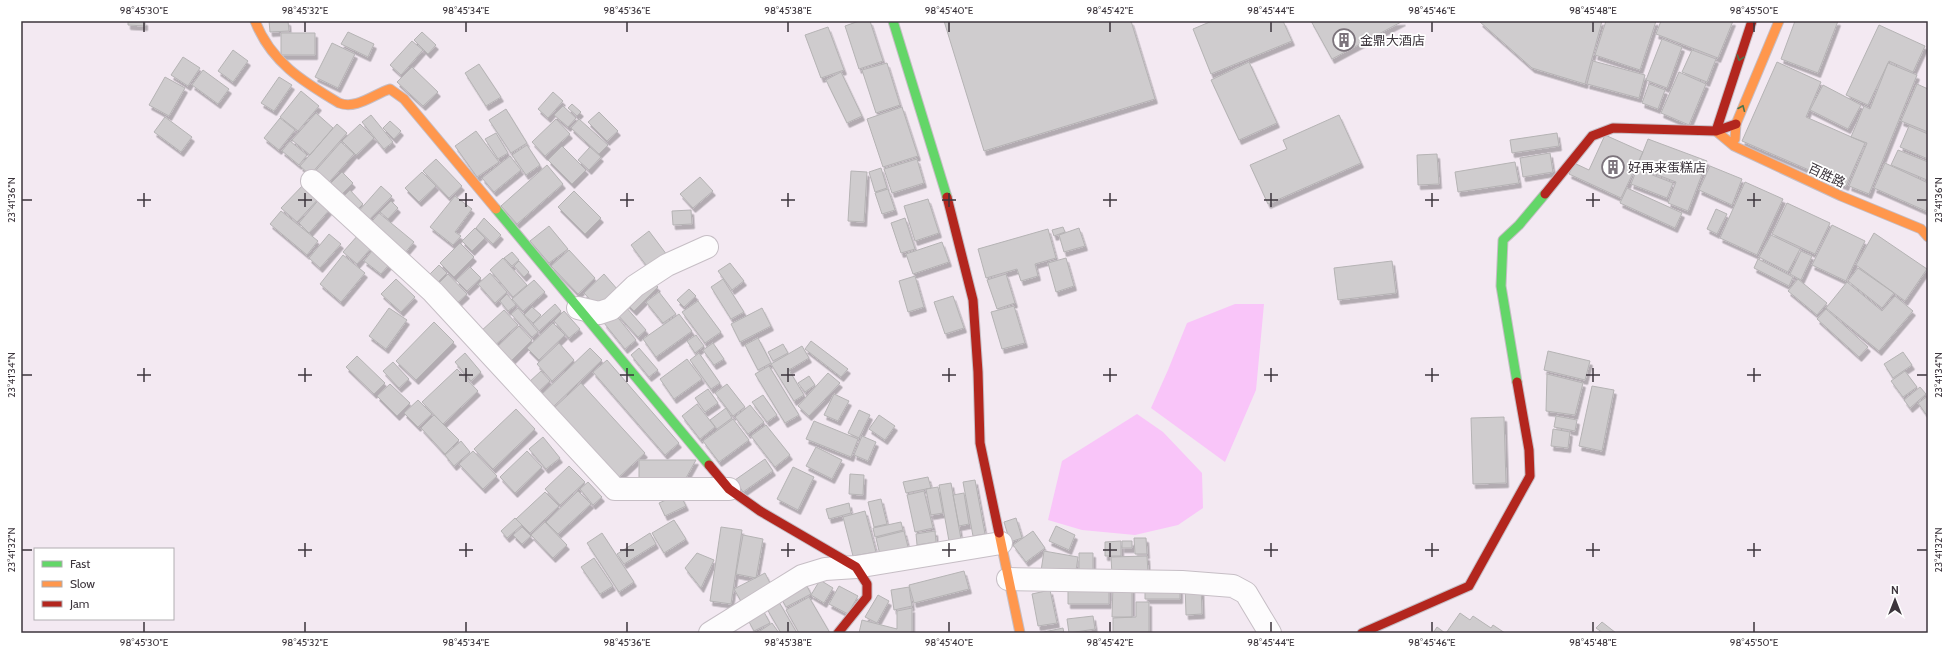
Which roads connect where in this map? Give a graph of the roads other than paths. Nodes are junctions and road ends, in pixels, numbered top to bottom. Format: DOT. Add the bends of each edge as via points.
graph roads {
  1 [pos="256,21"];
  2 [pos="893,21"];
  3 [pos="1752,21"];
  4 [pos="1779,21"];
  5 [pos="1736,124"];
  6 [pos="1716,131"];
  7 [pos="1734,146"];
  8 [pos="312,181"];
  9 [pos="1928,238"];
  10 [pos="707,247"];
  11 [pos="578,308"];
  12 [pos="729,489"];
  13 [pos="1001,543"];
  14 [pos="856,567"];
  15 [pos="1008,579"];
  16 [pos="710,633"];
  17 [pos="838,633"];
  18 [pos="1020,633"];
  19 [pos="1270,633"];
  20 [pos="1362,633"];
  1 -- 11 [label="street" via="256,26 277,59 345,106 357,104 380,91 390,90 404,99"];
  2 -- 13 [label="street" via="944,187 973,300 980,443"];
  3 -- 6 [label="street, one-way"];
  5 -- 4 [label="street, one-way"];
  5 -- 6 [label="street"];
  5 -- 7 [label="street"];
  6 -- 7 [label="street, 百胜路"];
  6 -- 20 [label="street" via="1613,128 1592,136 1519,225 1503,240 1501,286 1529,450 1530,476 1469,586"];
  7 -- 9 [label="street, 百胜路" via="1841,196 1921,229"];
  8 -- 12 [label="street" via="433,292 615,489"];
  10 -- 11 [label="street" via="668,265 635,286 611,309 599,313"];
  11 -- 12 [label="street"];
  12 -- 14 [label="street" via="760,511"];
  13 -- 14 [label="street"];
  13 -- 15 [label="street"];
  14 -- 16 [label="street" via="825,569 802,576"];
  14 -- 17 [label="street" via="867,584 867,597"];
  15 -- 18 [label="street"];
  15 -- 19 [label="street" via="1182,582 1233,586 1246,593"];
}
